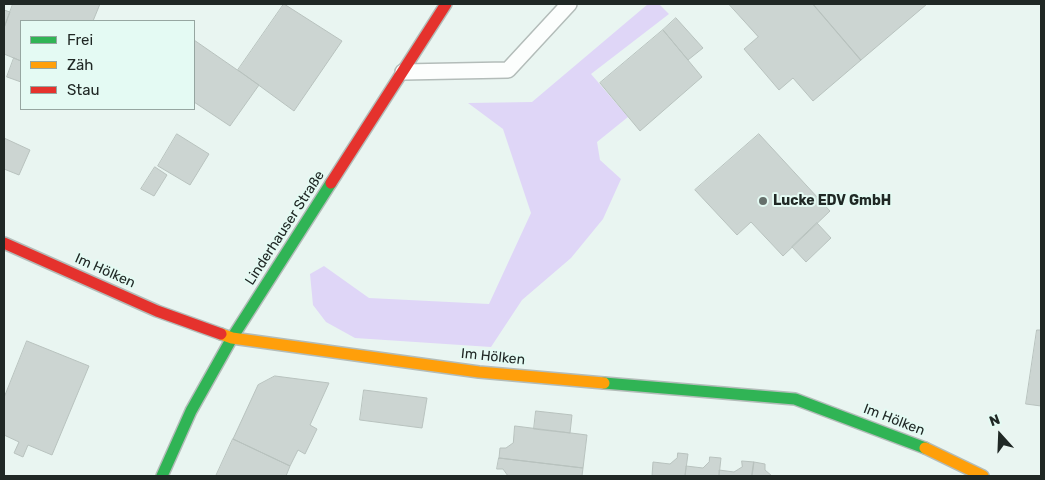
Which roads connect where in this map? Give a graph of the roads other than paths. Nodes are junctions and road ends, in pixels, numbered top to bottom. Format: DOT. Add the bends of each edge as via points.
graph roads {
  1 [pos="446,4"];
  2 [pos="569,4"];
  3 [pos="403,72"];
  4 [pos="4,243"];
  5 [pos="232,338"];
  6 [pos="162,476"];
  7 [pos="983,476"];
  1 -- 3 [label="street, Linderhauser Straße"];
  2 -- 3 [label="lane" via="508,70"];
  3 -- 5 [label="street, Linderhauser Straße"];
  4 -- 5 [label="street, Im Hölken" via="157,311"];
  5 -- 6 [label="street, Linderhauser Straße" via="191,411"];
  5 -- 7 [label="street, Im Hölken" via="479,372 794,399 917,444"];
}
